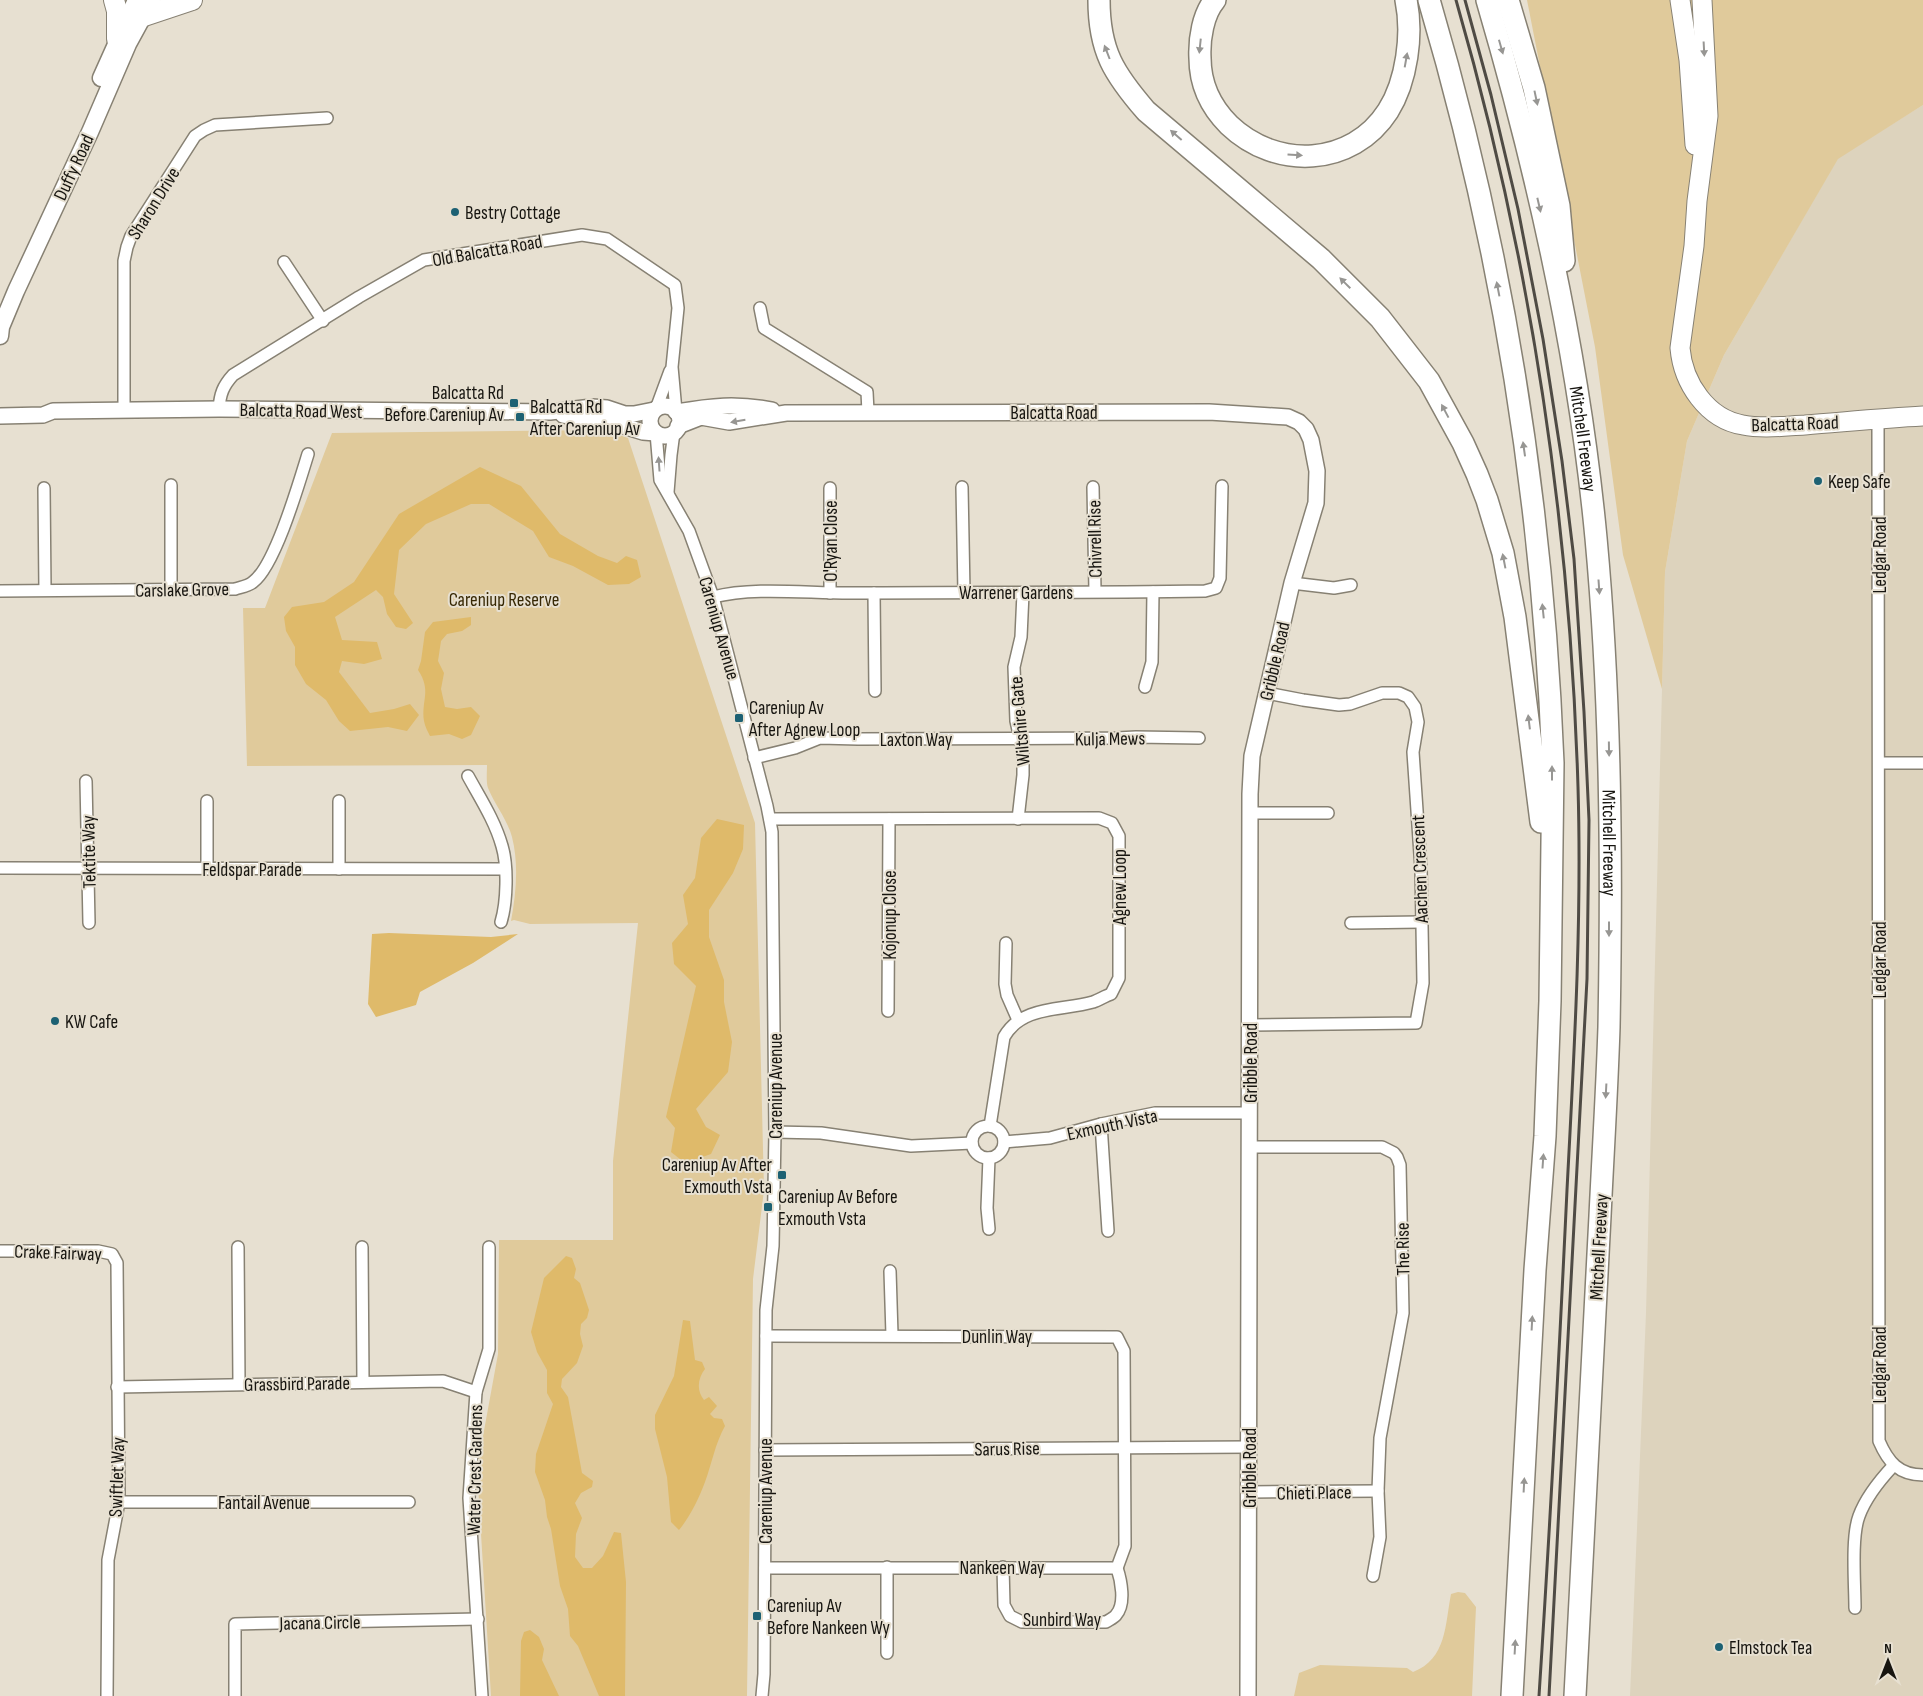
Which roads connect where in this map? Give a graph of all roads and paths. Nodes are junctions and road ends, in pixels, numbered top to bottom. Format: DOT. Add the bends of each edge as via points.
graph roads {
  1 [pos="114,0"];
  2 [pos="192,0"];
  3 [pos="1086,0"];
  4 [pos="1215,0"];
  5 [pos="1406,0"];
  6 [pos="1429,0"];
  7 [pos="1487,0"];
  8 [pos="1508,0"];
  9 [pos="1680,0"];
  10 [pos="1702,0"];
  11 [pos="144,5"];
  12 [pos="1099,9"];
  13 [pos="117,39"];
  14 [pos="327,118"];
  15 [pos="1697,201"];
  16 [pos="284,262"];
  17 [pos="760,308"];
  18 [pos="0,312"];
  19 [pos="323,321"];
  20 [pos="0,336"];
  21 [pos="672,367"];
  22 [pos="1573,369"];
  23 [pos="0,404"];
  24 [pos="219,409"];
  25 [pos="124,410"];
  26 [pos="655,410"];
  27 [pos="53,411"];
  28 [pos="550,412"];
  29 [pos="868,412"];
  30 [pos="0,416"];
  31 [pos="1923,416"];
  32 [pos="1878,418"];
  33 [pos="676,420"];
  34 [pos="656,433"];
  35 [pos="1311,440"];
  36 [pos="308,454"];
  37 [pos="171,485"];
  38 [pos="1222,486"];
  39 [pos="962,487"];
  40 [pos="1093,487"];
  41 [pos="44,488"];
  42 [pos="830,488"];
  43 [pos="668,492"];
  44 [pos="1292,583"];
  45 [pos="1351,585"];
  46 [pos="171,589"];
  47 [pos="45,590"];
  48 [pos="0,591"];
  49 [pos="1095,591"];
  50 [pos="964,592"];
  51 [pos="1023,592"];
  52 [pos="1153,592"];
  53 [pos="830,593"];
  54 [pos="874,593"];
  55 [pos="713,597"];
  56 [pos="1145,687"];
  57 [pos="875,691"];
  58 [pos="1267,693"];
  59 [pos="1199,738"];
  60 [pos="1021,739"];
  61 [pos="754,758"];
  62 [pos="1923,763"];
  63 [pos="1879,764"];
  64 [pos="468,776"];
  65 [pos="86,781"];
  66 [pos="207,801"];
  67 [pos="339,801"];
  68 [pos="1250,812"];
  69 [pos="1328,812"];
  70 [pos="770,819"];
  71 [pos="889,819"];
  72 [pos="1018,819"];
  73 [pos="0,868"];
  74 [pos="88,869"];
  75 [pos="207,869"];
  76 [pos="340,869"];
  77 [pos="505,869"];
  78 [pos="1551,909"];
  79 [pos="501,922"];
  80 [pos="1421,922"];
  81 [pos="89,923"];
  82 [pos="1351,923"];
  83 [pos="1006,943"];
  84 [pos="888,1011"];
  85 [pos="1018,1020"];
  86 [pos="1250,1025"];
  87 [pos="1250,1113"];
  88 [pos="1102,1124"];
  89 [pos="990,1126"];
  90 [pos="775,1132"];
  91 [pos="1004,1142"];
  92 [pos="972,1143"];
  93 [pos="1250,1147"];
  94 [pos="989,1158"];
  95 [pos="989,1228"];
  96 [pos="1108,1231"];
  97 [pos="238,1247"];
  98 [pos="362,1247"];
  99 [pos="489,1247"];
  100 [pos="0,1251"];
  101 [pos="115,1257"];
  102 [pos="890,1271"];
  103 [pos="892,1335"];
  104 [pos="766,1336"];
  105 [pos="363,1382"];
  106 [pos="239,1384"];
  107 [pos="117,1387"];
  108 [pos="476,1392"];
  109 [pos="1125,1447"];
  110 [pos="1249,1447"];
  111 [pos="765,1450"];
  112 [pos="1893,1466"];
  113 [pos="1923,1475"];
  114 [pos="1378,1491"];
  115 [pos="1249,1492"];
  116 [pos="118,1502"];
  117 [pos="409,1502"];
  118 [pos="887,1567"];
  119 [pos="1003,1567"];
  120 [pos="765,1568"];
  121 [pos="1118,1568"];
  122 [pos="1373,1576"];
  123 [pos="1855,1608"];
  124 [pos="478,1619"];
  125 [pos="887,1653"];
  126 [pos="107,1696"];
  127 [pos="235,1696"];
  128 [pos="482,1696"];
  129 [pos="762,1696"];
  130 [pos="1248,1696"];
  131 [pos="1512,1696"];
  132 [pos="1574,1696"];
  1 -- 13 [label="highway"];
  2 -- 11 [label="highway"];
  3 -- 12 [label="highway"];
  4 -- 5 [label="highway, one-way" via="1199,48 1202,80 1213,107 1236,132 1250,141 1275,152 1301,156 1335,152 1356,142 1389,110 1402,80 1407,51"];
  78 -- 6 [label="highway, one-way" via="1551,724 1531,500 1494,267 1458,106"];
  7 -- 22 [label="highway, Mitchell Freeway, one-way" via="1530,163"];
  8 -- 22 [label="highway, one-way" via="1534,88 1559,206"];
  9 -- 15 [label="main road, Balcatta Road" via="1693,107"];
  10 -- 15 [label="main road, Balcatta Road, one-way" via="1708,116"];
  11 -- 13 [label="main road, Duffy Road"];
  11 -- 20 [label="main road, Duffy Road" via="90,132 16,291"];
  78 -- 12 [label="highway, one-way" via="1515,617 1503,553 1487,500 1463,443 1429,381 1380,318 1321,259 1146,111 1123,84 1105,48"];
  13 -- 18 [label="main road, Duffy Road" via="68,161"];
  14 -- 25 [label="street, Sharon Drive" via="215,125 195,136 127,247 124,261"];
  15 -- 32 [label="main road, Balcatta Road" via="1680,348 1687,380 1703,403 1722,418 1742,425 1766,427"];
  16 -- 19 [label="street"];
  17 -- 29 [label="street" via="764,328 867,392"];
  19 -- 21 [label="street, Old Balcatta Road" via="424,260 582,235 607,239 675,285 678,308"];
  19 -- 24 [label="street, Old Balcatta Road" via="233,375 220,395"];
  21 -- 26 [label="street"];
  21 -- 33 [label="street"];
  22 -- 132 [label="highway, Mitchell Freeway, one-way" via="1596,538 1610,745 1609,1029"];
  23 -- 27 [label="street, Balcatta Road West"];
  24 -- 25 [label="street, Balcatta Road West"];
  24 -- 28 [label="street, Balcatta Road West"];
  25 -- 27 [label="street, Balcatta Road West"];
  26 -- 28 [label="street, Balcatta Road West" via="625,414 592,407"];
  26 -- 33 [label="street" via="666,406"];
  26 -- 34 [label="street" via="650,423"];
  27 -- 30 [label="street, Balcatta Road West" via="44,415"];
  28 -- 34 [label="street, Balcatta Road West"];
  29 -- 33 [label="street, Balcatta Road" via="786,413 729,422 701,417"];
  29 -- 35 [label="street, Balcatta Road" via="1199,412 1288,417 1299,422"];
  31 -- 32 [label="main road, Balcatta Road"];
  32 -- 63 [label="street, Ledgar Road"];
  33 -- 34 [label="street" via="664,436"];
  33 -- 43 [label="street"];
  43 -- 34 [label="street, Careniup Avenue, one-way" via="660,480"];
  35 -- 44 [label="street, Gribble Road" via="1317,471 1316,503"];
  36 -- 46 [label="street, Carslake Grove" via="285,524 266,567 253,583 235,589"];
  37 -- 46 [label="street"];
  38 -- 52 [label="street, Warrener Gardens" via="1220,578 1216,588"];
  39 -- 50 [label="street"];
  40 -- 49 [label="street, Chivrell Rise"];
  41 -- 47 [label="street"];
  42 -- 53 [label="street, O'Ryan Close"];
  43 -- 55 [label="street, Careniup Avenue" via="690,531"];
  44 -- 45 [label="street" via="1334,588"];
  44 -- 58 [label="street, Gribble Road"];
  46 -- 47 [label="street, Carslake Grove"];
  47 -- 48 [label="street, Carslake Grove"];
  49 -- 51 [label="street, Warrener Gardens"];
  49 -- 52 [label="street, Warrener Gardens"];
  50 -- 51 [label="street, Warrener Gardens"];
  50 -- 54 [label="street, Warrener Gardens"];
  51 -- 60 [label="street, Wiltshire Gate" via="1021,637 1014,667 1016,721"];
  52 -- 56 [label="street" via="1152,662"];
  53 -- 54 [label="street, Warrener Gardens"];
  53 -- 55 [label="street, Warrener Gardens" via="730,592"];
  54 -- 57 [label="street"];
  55 -- 61 [label="street, Careniup Avenue"];
  58 -- 68 [label="street, Gribble Road" via="1252,756"];
  58 -- 80 [label="street, Aachen Crescent" via="1330,704 1350,704 1382,693 1399,693 1412,701 1418,714 1414,752"];
  59 -- 60 [label="street, Kulja Mews"];
  60 -- 61 [label="street, Laxton Way" via="820,738"];
  60 -- 72 [label="street, Wiltshire Gate" via="1024,752"];
  61 -- 70 [label="street, Careniup Avenue"];
  62 -- 63 [label="street"];
  63 -- 112 [label="street, Ledgar Road" via="1879,1441"];
  64 -- 77 [label="street" via="503,846"];
  65 -- 74 [label="street, Tektite Way"];
  66 -- 75 [label="street"];
  67 -- 76 [label="street"];
  68 -- 69 [label="street"];
  68 -- 86 [label="street, Gribble Road"];
  70 -- 71 [label="street, Agnew Loop"];
  70 -- 90 [label="street, Careniup Avenue"];
  71 -- 72 [label="street, Agnew Loop"];
  71 -- 84 [label="street, Kojonup Close"];
  72 -- 85 [label="street, Agnew Loop" via="1099,818 1112,823 1119,836 1119,978 1111,994 1093,1002 1057,1007"];
  73 -- 74 [label="street, Feldspar Parade"];
  74 -- 75 [label="street, Feldspar Parade"];
  74 -- 81 [label="street, Tektite Way"];
  75 -- 76 [label="street, Feldspar Parade"];
  76 -- 77 [label="street, Feldspar Parade"];
  77 -- 79 [label="street" via="505,909"];
  131 -- 78 [label="highway, one-way" via="1545,1136"];
  80 -- 82 [label="street"];
  80 -- 86 [label="street, Aachen Crescent" via="1423,984 1416,1023"];
  83 -- 85 [label="street" via="1006,994"];
  85 -- 89 [label="street" via="1010,1026 1004,1038"];
  86 -- 87 [label="street, Gribble Road"];
  87 -- 88 [label="street, Exmouth Vista" via="1155,1113"];
  87 -- 93 [label="street, Gribble Road"];
  88 -- 91 [label="street, Exmouth Vista" via="1050,1138"];
  88 -- 96 [label="street"];
  89 -- 91 [label="street" via="1000,1131"];
  89 -- 92 [label="street" via="975,1133"];
  90 -- 92 [label="street" via="821,1133 911,1146"];
  90 -- 104 [label="street, Careniup Avenue" via="774,1230"];
  91 -- 94 [label="street" via="1002,1152"];
  92 -- 94 [label="street" via="977,1154"];
  93 -- 110 [label="street, Gribble Road"];
  93 -- 114 [label="street, The Rise" via="1376,1146 1388,1149 1398,1157 1403,1313 1380,1438"];
  94 -- 95 [label="street"];
  97 -- 106 [label="street"];
  98 -- 105 [label="street"];
  99 -- 108 [label="street, Water Crest Gardens" via="489,1349"];
  100 -- 101 [label="street, Crake Fairway" via="98,1251"];
  101 -- 107 [label="street, Swiftlet Way" via="118,1268"];
  102 -- 103 [label="street"];
  103 -- 104 [label="street, Dunlin Way"];
  103 -- 109 [label="street, Dunlin Way" via="1118,1337 1124,1351"];
  104 -- 111 [label="street, Careniup Avenue"];
  105 -- 106 [label="street, Grassbird Parade"];
  105 -- 108 [label="street, Grassbird Parade" via="443,1381"];
  106 -- 107 [label="street, Grassbird Parade"];
  107 -- 116 [label="street, Swiftlet Way"];
  108 -- 124 [label="street, Water Crest Gardens" via="469,1498"];
  109 -- 110 [label="street, Sarus Rise"];
  109 -- 111 [label="street, Sarus Rise"];
  109 -- 121 [label="street" via="1125,1546"];
  110 -- 115 [label="street, Gribble Road"];
  111 -- 120 [label="street, Careniup Avenue"];
  112 -- 113 [label="street" via="1904,1472"];
  112 -- 123 [label="street" via="1864,1503 1858,1518"];
  114 -- 115 [label="street, Chieti Place"];
  114 -- 122 [label="street" via="1380,1537"];
  115 -- 130 [label="street, Gribble Road"];
  116 -- 117 [label="street, Fantail Avenue"];
  116 -- 126 [label="street, Swiftlet Way" via="108,1560"];
  118 -- 119 [label="street, Nankeen Way"];
  118 -- 120 [label="street, Nankeen Way"];
  118 -- 125 [label="street"];
  119 -- 121 [label="street, Nankeen Way"];
  119 -- 121 [label="street, Sunbird Way" via="1004,1605 1010,1616 1022,1622 1106,1622 1116,1615 1121,1604"];
  120 -- 129 [label="street, Careniup Avenue"];
  124 -- 127 [label="street, Jacana Circle" via="235,1624"];
  124 -- 128 [label="street, Water Crest Gardens"];
}
